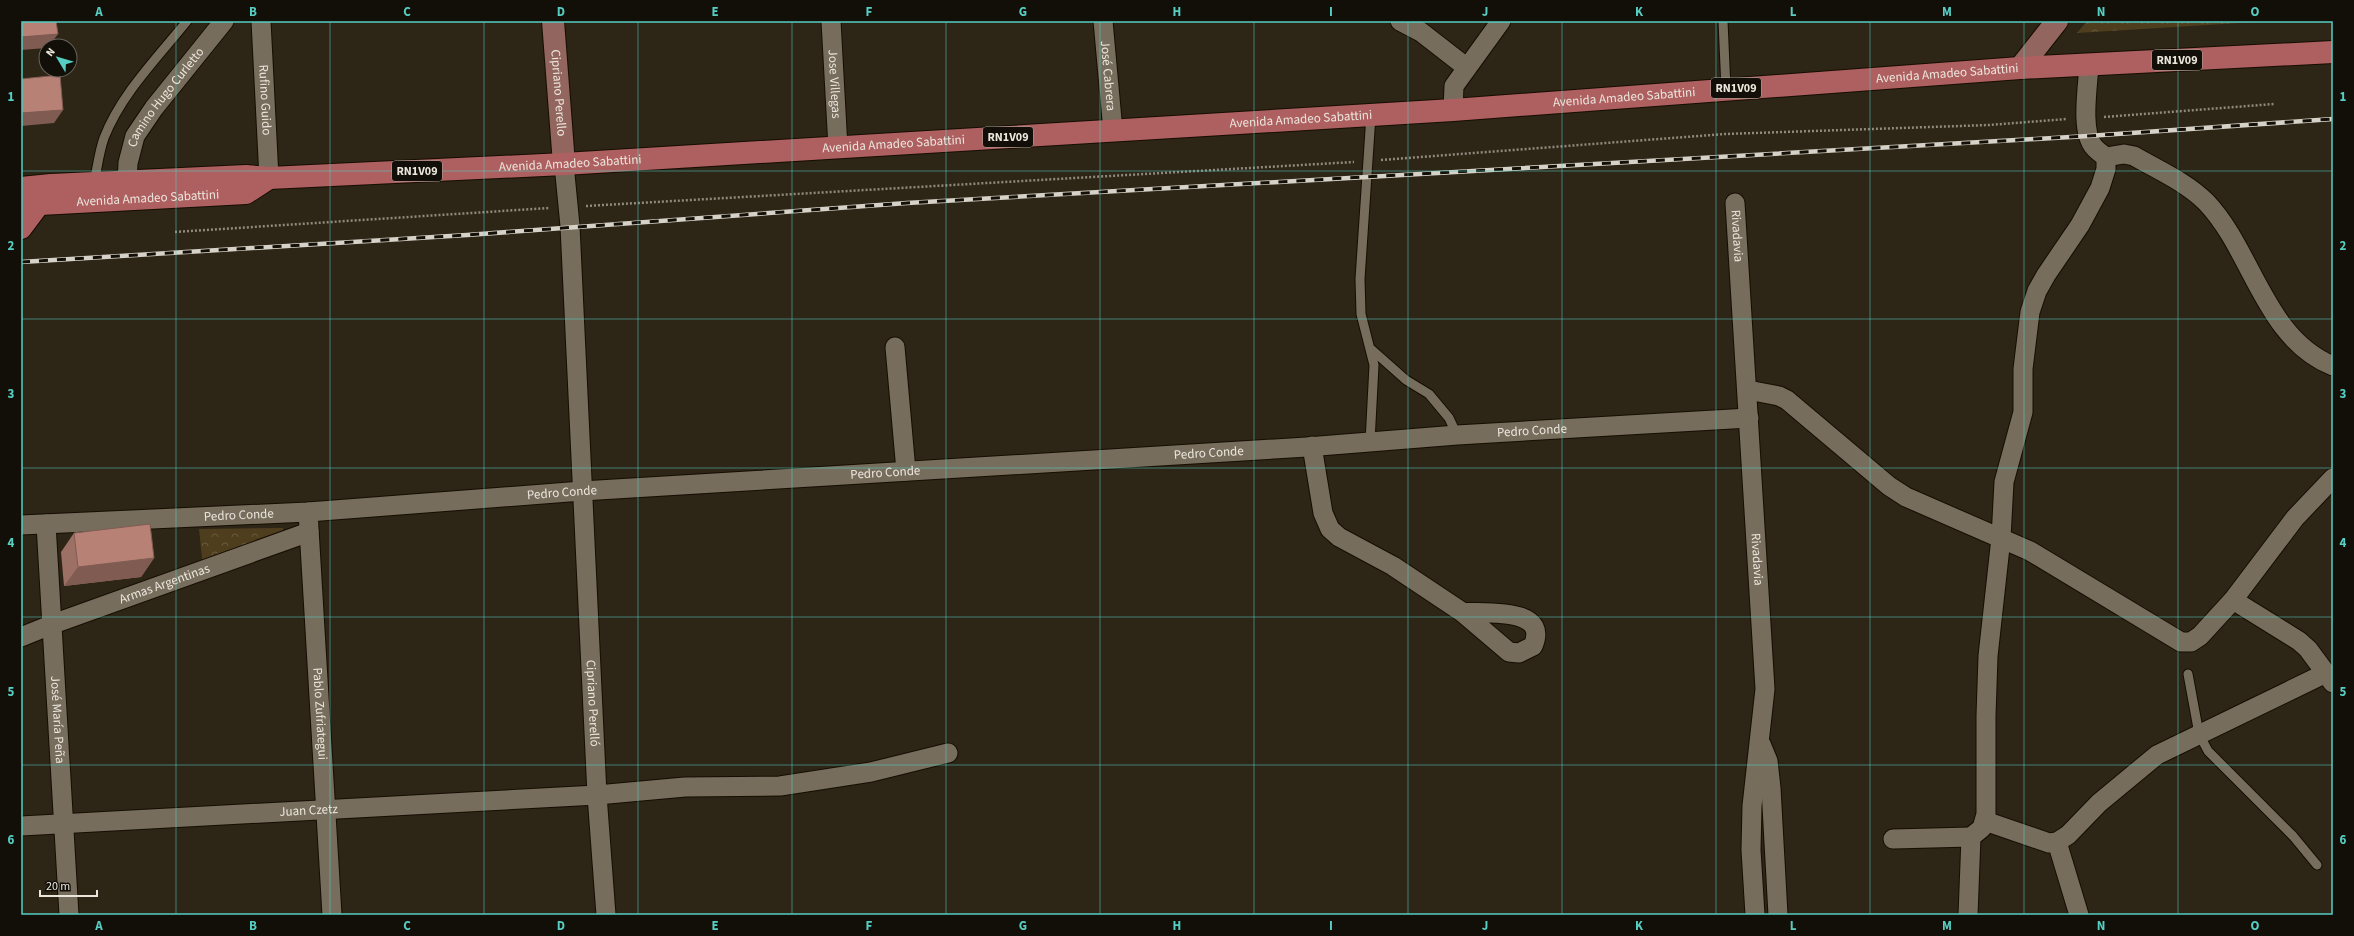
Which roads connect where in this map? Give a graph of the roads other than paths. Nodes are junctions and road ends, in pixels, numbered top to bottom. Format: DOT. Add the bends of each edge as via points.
graph roads {
  1 [pos="188,21"];
  2 [pos="224,21"];
  3 [pos="261,21"];
  4 [pos="553,21"];
  5 [pos="832,21"];
  6 [pos="1103,21"];
  7 [pos="1400,21"];
  8 [pos="1501,21"];
  9 [pos="1723,21"];
  10 [pos="2058,21"];
  11 [pos="2333,52"];
  12 [pos="2089,64"];
  13 [pos="1466,67"];
  14 [pos="2020,68"];
  15 [pos="1726,89"];
  16 [pos="1453,110"];
  17 [pos="1371,115"];
  18 [pos="1112,131"];
  19 [pos="838,148"];
  20 [pos="2106,157"];
  21 [pos="564,164"];
  22 [pos="269,178"];
  23 [pos="127,183"];
  24 [pos="94,184"];
  25 [pos="21,188"];
  26 [pos="1735,203"];
  27 [pos="30,205"];
  28 [pos="21,228"];
  29 [pos="895,347"];
  30 [pos="1371,349"];
  31 [pos="2333,366"];
  32 [pos="1748,390"];
  33 [pos="1750,418"];
  34 [pos="1457,435"];
  35 [pos="1370,442"];
  36 [pos="1312,446"];
  37 [pos="906,471"];
  38 [pos="2333,478"];
  39 [pos="582,491"];
  40 [pos="308,512"];
  41 [pos="46,524"];
  42 [pos="21,525"];
  43 [pos="309,532"];
  44 [pos="2001,538"];
  45 [pos="2233,600"];
  46 [pos="1462,612"];
  47 [pos="53,624"];
  48 [pos="21,637"];
  49 [pos="2188,674"];
  50 [pos="2329,678"];
  51 [pos="2199,734"];
  52 [pos="1760,740"];
  53 [pos="948,753"];
  54 [pos="597,795"];
  55 [pos="325,810"];
  56 [pos="1985,821"];
  57 [pos="63,824"];
  58 [pos="21,826"];
  59 [pos="1970,836"];
  60 [pos="1892,839"];
  61 [pos="2057,842"];
  62 [pos="2317,865"];
  63 [pos="69,915"];
  64 [pos="332,915"];
  65 [pos="606,915"];
  66 [pos="1755,915"];
  67 [pos="1778,915"];
  68 [pos="1968,915"];
  69 [pos="2079,915"];
  1 -- 24 [label="lane" via="128,95 114,118 104,139"];
  2 -- 23 [label="street, Camino Hugo Curletto" via="154,108 135,136 128,163"];
  3 -- 22 [label="street, Rufino Guido"];
  4 -- 21 [label="main road, Cipriano Perello"];
  5 -- 19 [label="street, Jose Villegas"];
  6 -- 18 [label="street, José Cabrera"];
  7 -- 13 [label="street" via="1421,32"];
  8 -- 13 [label="street"];
  9 -- 15 [label="lane"];
  10 -- 14 [label="main road"];
  11 -- 12 [label="main road, Avenida Amadeo Sabattini / RN1V09"];
  12 -- 14 [label="main road, Avenida Amadeo Sabattini / RN1V09"];
  12 -- 20 [label="street" via="2086,118 2088,136 2093,147"];
  13 -- 16 [label="street" via="1454,86"];
  14 -- 15 [label="main road, Avenida Amadeo Sabattini / RN1V09"];
  15 -- 16 [label="main road, Avenida Amadeo Sabattini / RN1V09"];
  16 -- 17 [label="main road, Avenida Amadeo Sabattini / RN1V09"];
  17 -- 18 [label="main road, Avenida Amadeo Sabattini / RN1V09"];
  17 -- 30 [label="lane" via="1364,250 1360,279 1361,314"];
  18 -- 19 [label="main road, Avenida Amadeo Sabattini / RN1V09"];
  19 -- 21 [label="main road, Avenida Amadeo Sabattini / RN1V09"];
  20 -- 31 [label="street" via="2124,154 2134,156 2192,190 2222,222 2286,329 2303,347"];
  20 -- 44 [label="street" via="2106,169 2100,188 2046,275 2030,312 2023,369 2023,412 2004,482"];
  21 -- 22 [label="main road, Avenida Amadeo Sabattini / RN1V09"];
  21 -- 39 [label="street, Cipriano Perelló"];
  22 -- 23 [label="main road, Avenida Amadeo Sabattini / RN1V09" via="246,176"];
  22 -- 27 [label="main road, Avenida Amadeo Sabattini" via="246,193"];
  23 -- 24 [label="main road, Avenida Amadeo Sabattini / RN1V09"];
  24 -- 25 [label="main road, Avenida Amadeo Sabattini / RN1V09"];
  26 -- 32 [label="street, Rivadavia"];
  27 -- 28 [label="main road"];
  29 -- 37 [label="street"];
  30 -- 34 [label="lane" via="1406,380 1429,394 1449,418"];
  30 -- 35 [label="lane" via="1374,365"];
  32 -- 33 [label="street, Rivadavia"];
  32 -- 44 [label="street" via="1788,400 1888,486 1906,497"];
  33 -- 34 [label="street, Pedro Conde"];
  33 -- 52 [label="street, Rivadavia" via="1765,689"];
  34 -- 35 [label="street, Pedro Conde"];
  35 -- 36 [label="street, Pedro Conde"];
  36 -- 37 [label="street, Pedro Conde"];
  36 -- 46 [label="street" via="1323,513 1330,529 1339,537 1393,566"];
  37 -- 39 [label="street, Pedro Conde"];
  38 -- 45 [label="street" via="2295,518"];
  39 -- 40 [label="street, Pedro Conde"];
  39 -- 54 [label="street, Cipriano Perelló"];
  40 -- 41 [label="street, Pedro Conde"];
  40 -- 43 [label="street, Pablo Zufriategui"];
  41 -- 42 [label="street, Pedro Conde"];
  41 -- 47 [label="street, José María Peña"];
  43 -- 47 [label="street, Armas Argentinas"];
  43 -- 55 [label="street, Pablo Zufriategui"];
  44 -- 45 [label="street" via="2050,562 2181,642 2191,642 2200,636"];
  44 -- 56 [label="street" via="1988,656"];
  45 -- 50 [label="street" via="2299,641"];
  47 -- 48 [label="street, Armas Argentinas"];
  47 -- 57 [label="street, José María Peña"];
  49 -- 51 [label="lane"];
  50 -- 51 [label="street"];
  51 -- 61 [label="street" via="2157,755 2098,803 2068,835"];
  51 -- 62 [label="lane" via="2208,751 2293,836"];
  52 -- 66 [label="street, Rivadavia" via="1752,806 1751,850"];
  52 -- 67 [label="street" via="1768,761 1771,788"];
  53 -- 54 [label="street, Juan Czetz" via="871,772 780,786 685,787"];
  54 -- 55 [label="street, Juan Czetz"];
  54 -- 65 [label="street, Cipriano Perelló"];
  55 -- 57 [label="street, Juan Czetz"];
  55 -- 64 [label="street, Pablo Zufriategui"];
  56 -- 59 [label="street" via="1982,828"];
  56 -- 61 [label="street" via="2049,843"];
  57 -- 58 [label="street, Juan Czetz"];
  57 -- 63 [label="street, José María Peña"];
  59 -- 60 [label="street"];
  59 -- 68 [label="street"];
  61 -- 69 [label="street"];
}
